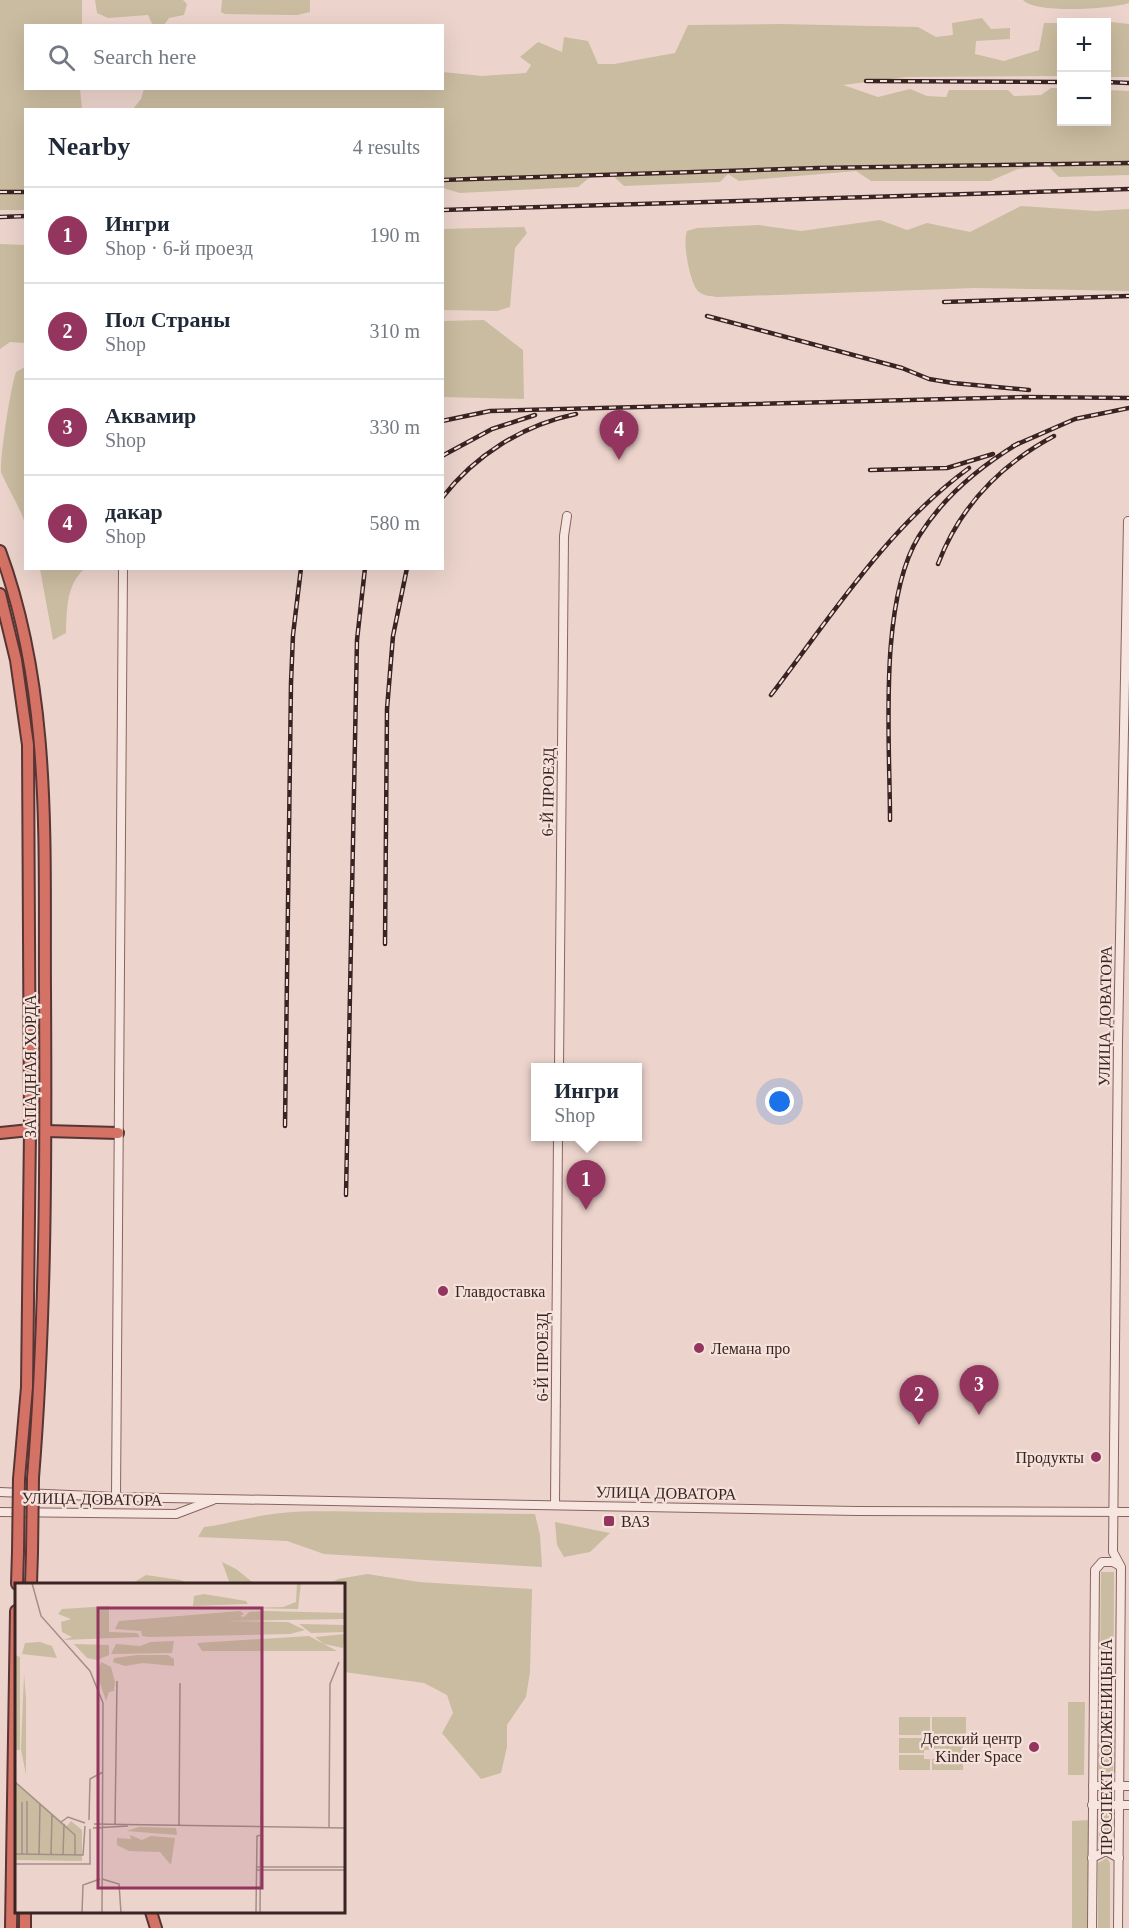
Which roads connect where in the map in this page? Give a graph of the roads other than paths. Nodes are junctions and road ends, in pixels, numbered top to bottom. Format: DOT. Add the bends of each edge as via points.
graph roads {
  1 [pos="567,516"];
  2 [pos="1128,521"];
  3 [pos="0,551"];
  4 [pos="123,570"];
  5 [pos="0,594"];
  6 [pos="559,1063"];
  7 [pos="30,1130"];
  8 [pos="46,1131"];
  9 [pos="0,1133"];
  10 [pos="118,1133"];
  11 [pos="558,1141"];
  12 [pos="0,1492"];
  13 [pos="116,1497"];
  14 [pos="218,1499"];
  15 [pos="555,1505"];
  16 [pos="0,1512"];
  17 [pos="1114,1512"];
  18 [pos="1129,1512"];
  19 [pos="1113,1552"];
  20 [pos="1102,1562"];
  21 [pos="1121,1567"];
  22 [pos="17,1583"];
  23 [pos="31,1583"];
  24 [pos="15,1637"];
  25 [pos="1093,1786"];
  26 [pos="1120,1786"];
  27 [pos="1129,1786"];
  28 [pos="1092,1805"];
  29 [pos="1120,1805"];
  30 [pos="1129,1805"];
  31 [pos="1092,1858"];
  32 [pos="1119,1858"];
  33 [pos="6,1871"];
  34 [pos="152,1913"];
  35 [pos="11,1928"];
  36 [pos="156,1928"];
  37 [pos="1092,1928"];
  38 [pos="1118,1928"];
  1 -- 6 [label="street, 6-Й ПРОЕЗД"];
  2 -- 17 [label="street, УЛИЦА ДОВАТОРА"];
  3 -- 8 [label="highway, ЗАПАДНАЯ ХОРДА" via="12,582 30,656 42,743"];
  4 -- 10 [label="street"];
  5 -- 7 [label="highway, ЗАПАДНАЯ ХОРДА" via="16,660 28,745"];
  7 -- 9 [label="highway"];
  7 -- 22 [label="highway, ЗАПАДНАЯ ХОРДА, bridge" via="27,1387 19,1479"];
  8 -- 10 [label="highway"];
  8 -- 23 [label="highway, ЗАПАДНАЯ ХОРДА, bridge"];
  10 -- 13 [label="street"];
  11 -- 15 [label="street, 6-Й ПРОЕЗД"];
  12 -- 13 [label="street, УЛИЦА ДОВАТОРА"];
  13 -- 14 [label="street, УЛИЦА ДОВАТОРА"];
  14 -- 15 [label="street, УЛИЦА ДОВАТОРА"];
  14 -- 16 [label="street, УЛИЦА ДОВАТОРА" via="176,1514"];
  15 -- 17 [label="street, УЛИЦА ДОВАТОРА"];
  17 -- 18 [label="street, УЛИЦА ДОВАТОРА"];
  17 -- 19 [label="street, ПРОСПЕКТ СОЛЖЕНИЦЫНА"];
  19 -- 20 [label="street"];
  19 -- 21 [label="street, ПРОСПЕКТ СОЛЖЕНИЦЫНА"];
  20 -- 21 [label="street"];
  20 -- 25 [label="street, ПРОСПЕКТ СОЛЖЕНИЦЫНА" via="1095,1570"];
  21 -- 26 [label="street, ПРОСПЕКТ СОЛЖЕНИЦЫНА"];
  24 -- 33 [label="highway"];
  25 -- 26 [label="street"];
  25 -- 28 [label="street, ПРОСПЕКТ СОЛЖЕНИЦЫНА"];
  26 -- 27 [label="street"];
  26 -- 29 [label="street, ПРОСПЕКТ СОЛЖЕНИЦЫНА"];
  28 -- 29 [label="street"];
  28 -- 31 [label="street, ПРОСПЕКТ СОЛЖЕНИЦЫНА"];
  29 -- 30 [label="street"];
  29 -- 32 [label="street, ПРОСПЕКТ СОЛЖЕНИЦЫНА"];
  31 -- 32 [label="street" via="1106,1851"];
  31 -- 37 [label="street, ПРОСПЕКТ СОЛЖЕНИЦЫНА"];
  32 -- 38 [label="street, ПРОСПЕКТ СОЛЖЕНИЦЫНА"];
  33 -- 35 [label="highway"];
  34 -- 36 [label="highway"];
}
